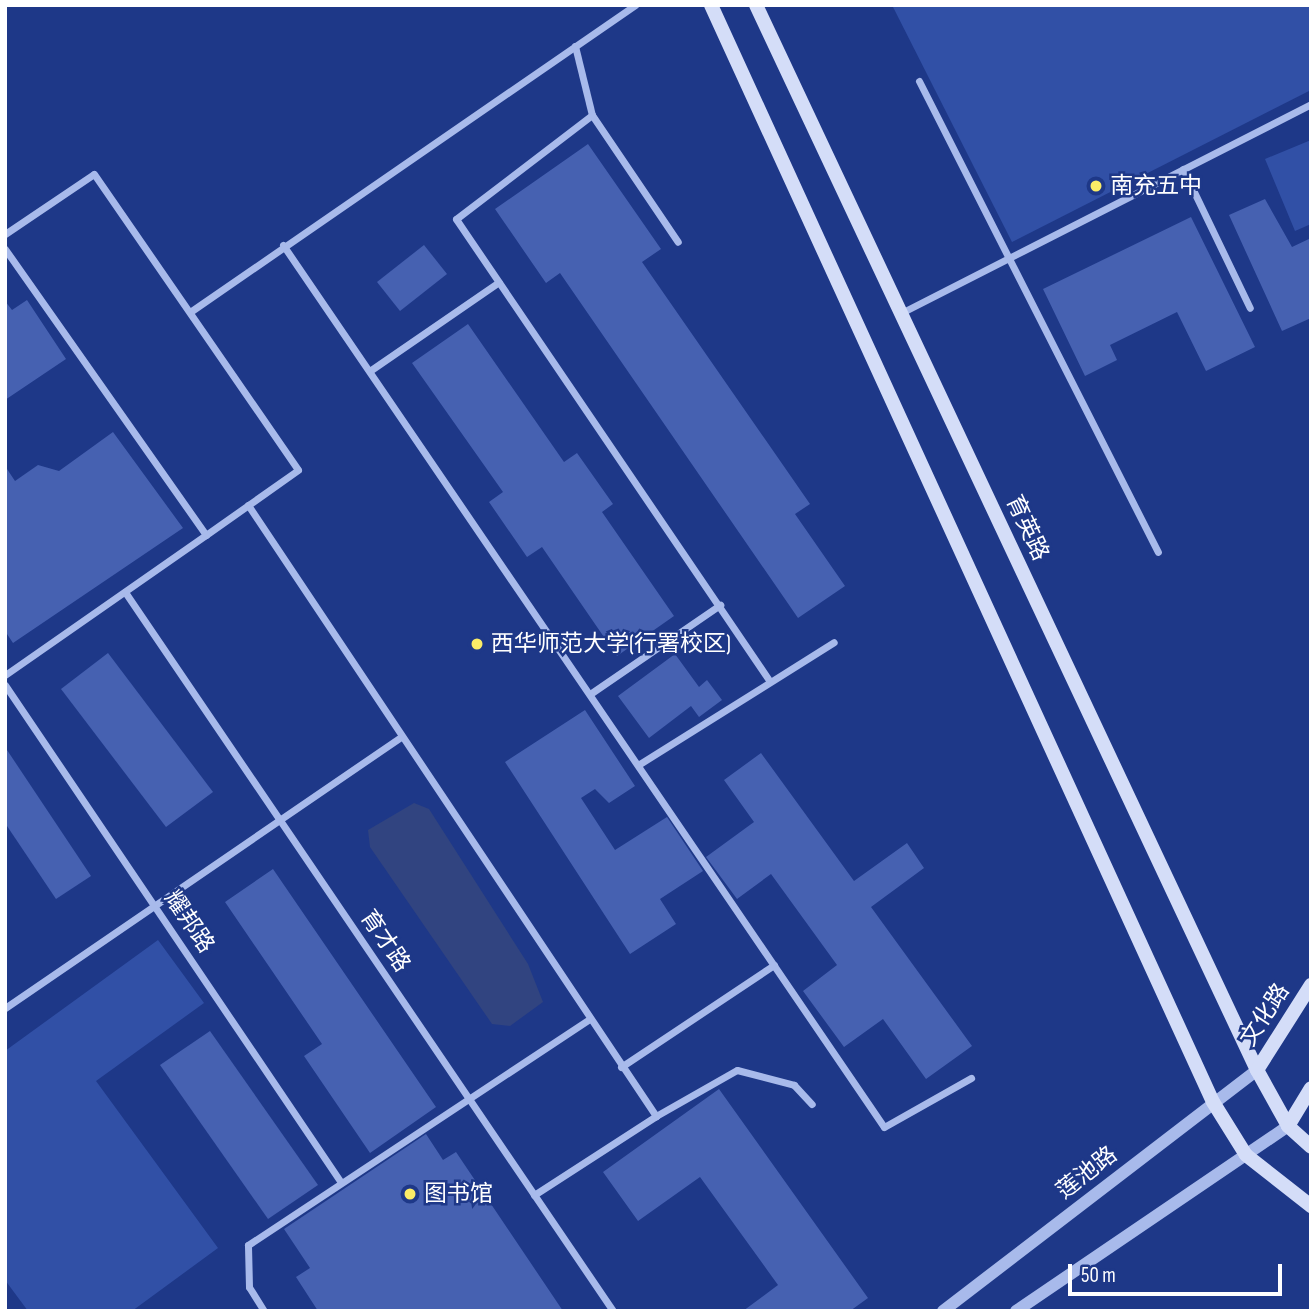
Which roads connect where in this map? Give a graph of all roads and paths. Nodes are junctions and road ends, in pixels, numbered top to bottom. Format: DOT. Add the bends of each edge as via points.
graph roads {
  1 [pos="635,5"];
  2 [pos="711,5"];
  3 [pos="756,5"];
  4 [pos="575,46"];
  5 [pos="919,81"];
  6 [pos="1311,104"];
  7 [pos="592,115"];
  8 [pos="1182,169"];
  9 [pos="5,234"];
  10 [pos="678,243"];
  11 [pos="283,244"];
  12 [pos="5,249"];
  13 [pos="1006,259"];
  14 [pos="499,282"];
  15 [pos="1250,308"];
  16 [pos="190,312"];
  17 [pos="901,313"];
  18 [pos="371,370"];
  19 [pos="248,505"];
  20 [pos="206,534"];
  21 [pos="1158,552"];
  22 [pos="125,592"];
  23 [pos="720,605"];
  24 [pos="834,642"];
  25 [pos="5,675"];
  26 [pos="769,680"];
  27 [pos="5,685"];
  28 [pos="590,694"];
  29 [pos="401,737"];
  30 [pos="638,765"];
  31 [pos="278,818"];
  32 [pos="153,904"];
  33 [pos="774,965"];
  34 [pos="1311,985"];
  35 [pos="5,1008"];
  36 [pos="588,1020"];
  37 [pos="621,1067"];
  38 [pos="1257,1069"];
  39 [pos="971,1078"];
  40 [pos="1311,1088"];
  41 [pos="468,1098"];
  42 [pos="1213,1102"];
  43 [pos="812,1104"];
  44 [pos="656,1116"];
  45 [pos="1288,1126"];
  46 [pos="1311,1147"];
  47 [pos="1246,1155"];
  48 [pos="340,1181"];
  49 [pos="534,1195"];
  50 [pos="1311,1206"];
  51 [pos="264,1311"];
  52 [pos="612,1311"];
  53 [pos="943,1311"];
  54 [pos="1016,1311"];
  1 -- 4 [label="street"];
  2 -- 42 [label="main road"];
  3 -- 17 [label="main road, 育英路"];
  4 -- 7 [label="street"];
  4 -- 11 [label="street"];
  5 -- 13 [label="street"];
  6 -- 8 [label="street"];
  7 -- 10 [label="street"];
  7 -- 14 [label="street" via="456,219"];
  8 -- 13 [label="street"];
  8 -- 15 [label="street"];
  9 -- 16 [label="street" via="94,174"];
  11 -- 16 [label="street"];
  11 -- 18 [label="street"];
  12 -- 20 [label="street"];
  13 -- 17 [label="street"];
  13 -- 21 [label="street"];
  14 -- 18 [label="street"];
  14 -- 23 [label="street"];
  16 -- 19 [label="street" via="298,470"];
  17 -- 38 [label="main road, 育英路"];
  18 -- 28 [label="street"];
  19 -- 20 [label="street"];
  19 -- 29 [label="street"];
  20 -- 22 [label="street"];
  22 -- 25 [label="street"];
  22 -- 31 [label="street, 育才路"];
  23 -- 26 [label="street"];
  23 -- 28 [label="street"];
  24 -- 26 [label="street"];
  26 -- 30 [label="street"];
  27 -- 32 [label="street, 耀邦路"];
  28 -- 30 [label="street"];
  29 -- 31 [label="street"];
  29 -- 36 [label="street"];
  30 -- 33 [label="street"];
  31 -- 32 [label="street"];
  31 -- 41 [label="street, 育才路"];
  32 -- 35 [label="street"];
  32 -- 48 [label="street, 耀邦路"];
  33 -- 37 [label="street"];
  33 -- 39 [label="street" via="884,1127"];
  34 -- 38 [label="main road, 文化路"];
  36 -- 37 [label="street"];
  36 -- 41 [label="street"];
  37 -- 44 [label="street"];
  38 -- 42 [label="street, 莲池路"];
  38 -- 45 [label="main road, 育英路"];
  40 -- 45 [label="main road"];
  41 -- 48 [label="street"];
  41 -- 49 [label="street, 育才路"];
  42 -- 47 [label="main road"];
  42 -- 53 [label="street, 莲池路"];
  43 -- 44 [label="street" via="794,1085 737,1070"];
  44 -- 49 [label="street"];
  45 -- 46 [label="main road, 育英路"];
  45 -- 47 [label="street"];
  47 -- 50 [label="main road"];
  47 -- 54 [label="street"];
  48 -- 51 [label="street" via="248,1245 248,1287"];
  49 -- 52 [label="street, 育才路"];
}
